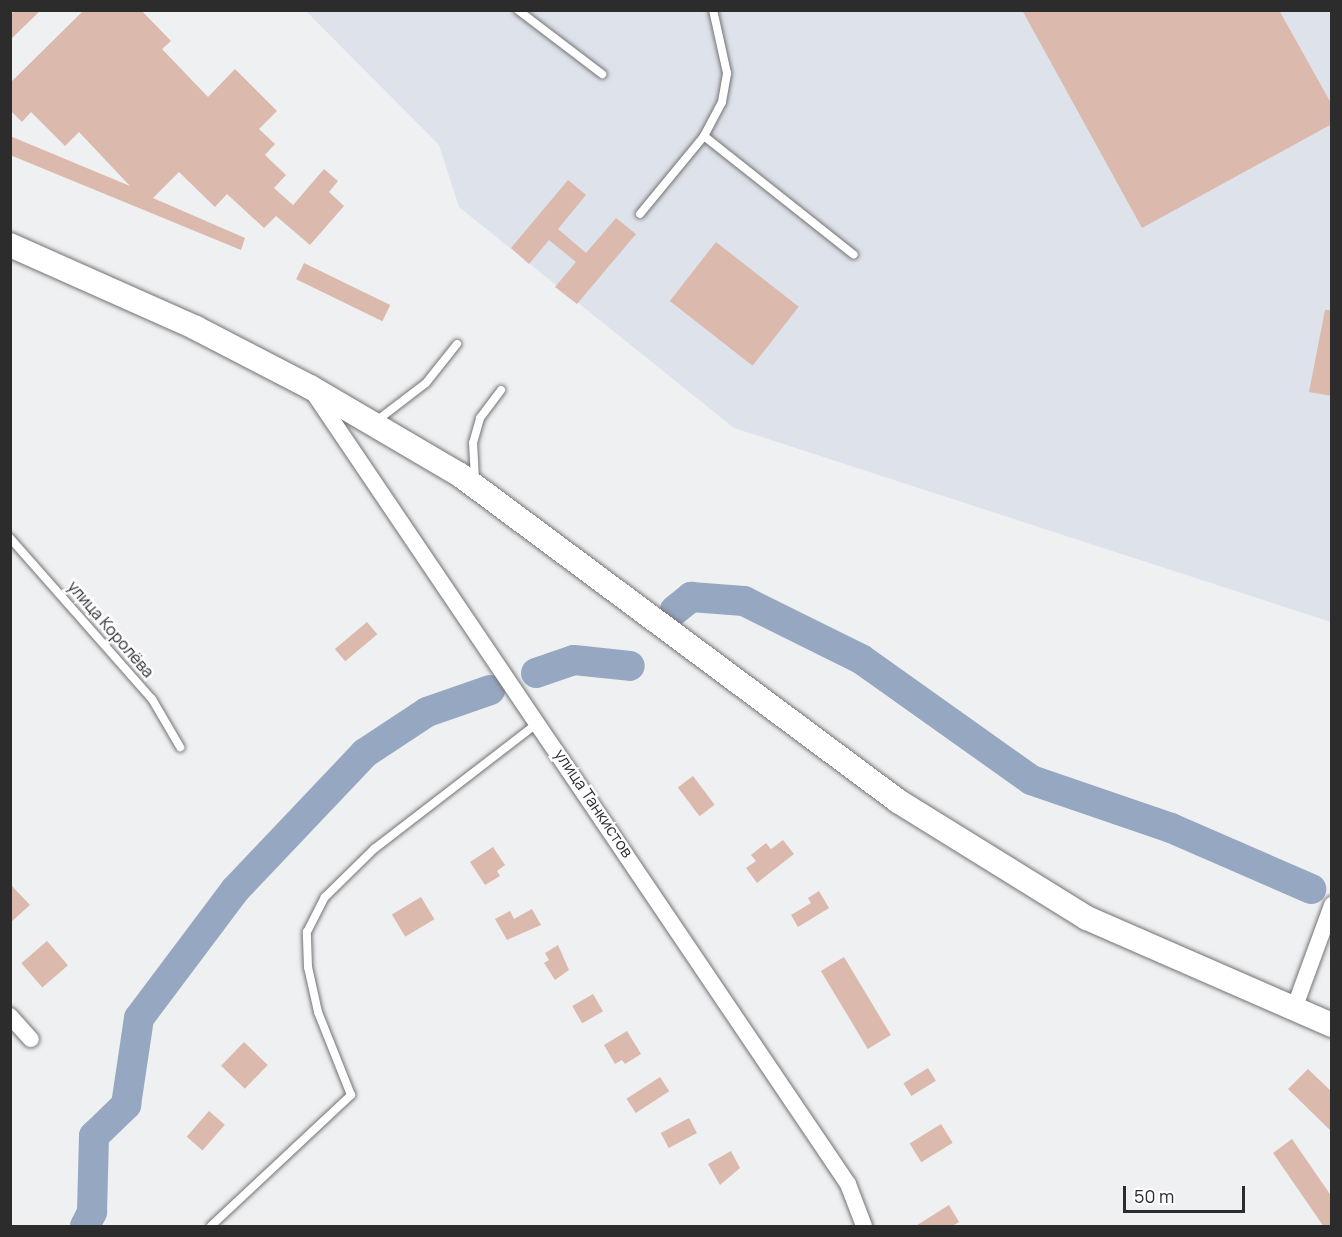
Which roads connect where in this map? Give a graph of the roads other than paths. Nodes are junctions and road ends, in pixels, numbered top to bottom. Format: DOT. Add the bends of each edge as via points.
graph roads {
  1 [pos="518,10"];
  2 [pos="713,10"];
  3 [pos="602,74"];
  4 [pos="704,136"];
  5 [pos="640,214"];
  6 [pos="10,245"];
  7 [pos="854,255"];
  8 [pos="457,344"];
  9 [pos="310,387"];
  10 [pos="501,390"];
  11 [pos="372,423"];
  12 [pos="476,487"];
  13 [pos="10,538"];
  14 [pos="539,722"];
  15 [pos="180,747"];
  16 [pos="1332,905"];
  17 [pos="1294,1009"];
  18 [pos="10,1016"];
  19 [pos="1332,1025"];
  20 [pos="31,1039"];
  21 [pos="211,1227"];
  22 [pos="864,1227"];
  1 -- 3 [label="lane"];
  2 -- 4 [label="lane" via="727,73 722,102"];
  4 -- 5 [label="lane"];
  4 -- 7 [label="lane"];
  6 -- 9 [label="main road" via="196,328"];
  8 -- 11 [label="lane" via="426,383"];
  9 -- 11 [label="main road"];
  9 -- 14 [label="street, улица Танкистов"];
  10 -- 12 [label="lane" via="480,418 473,444"];
  11 -- 12 [label="main road"];
  12 -- 17 [label="main road" via="898,801 1087,918"];
  13 -- 15 [label="lane, улица Королёва" via="152,699"];
  14 -- 21 [label="lane" via="374,849 325,897 307,932 308,967 318,1012 351,1095"];
  14 -- 22 [label="street, улица Танкистов" via="848,1184"];
  16 -- 17 [label="street"];
  17 -- 19 [label="main road"];
  18 -- 20 [label="street"];
}
